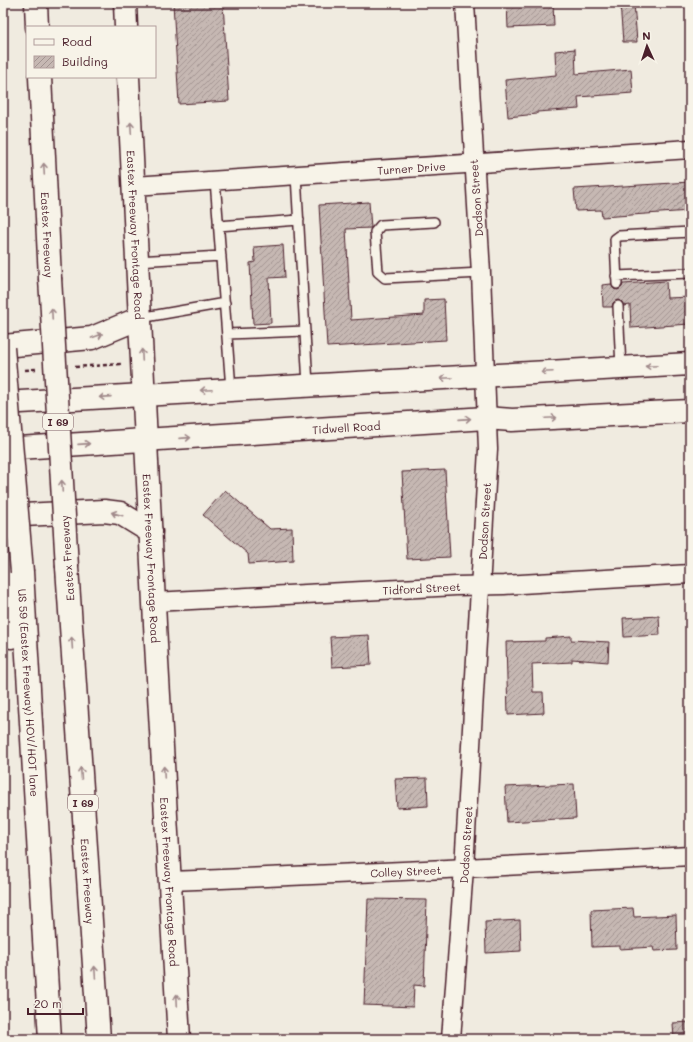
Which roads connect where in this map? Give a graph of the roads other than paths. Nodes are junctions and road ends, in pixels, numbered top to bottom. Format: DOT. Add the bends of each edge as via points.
graph roads {
  1 [pos="36,3"];
  2 [pos="125,3"];
  3 [pos="465,3"];
  4 [pos="37,26"];
  5 [pos="126,26"];
  6 [pos="40,78"];
  7 [pos="128,78"];
  8 [pos="690,149"];
  9 [pos="474,163"];
  10 [pos="296,175"];
  11 [pos="215,180"];
  12 [pos="134,186"];
  13 [pos="299,220"];
  14 [pos="434,222"];
  15 [pos="218,226"];
  16 [pos="690,232"];
  17 [pos="221,256"];
  18 [pos="137,261"];
  19 [pos="481,273"];
  20 [pos="690,273"];
  21 [pos="224,303"];
  22 [pos="618,306"];
  23 [pos="140,318"];
  24 [pos="305,330"];
  25 [pos="227,334"];
  26 [pos="3,347"];
  27 [pos="690,364"];
  28 [pos="621,368"];
  29 [pos="484,376"];
  30 [pos="308,385"];
  31 [pos="232,389"];
  32 [pos="144,394"];
  33 [pos="3,403"];
  34 [pos="690,411"];
  35 [pos="486,418"];
  36 [pos="146,440"];
  37 [pos="3,449"];
  38 [pos="3,516"];
  39 [pos="151,532"];
  40 [pos="10,568"];
  41 [pos="690,574"];
  42 [pos="480,586"];
  43 [pos="154,602"];
  44 [pos="690,856"];
  45 [pos="464,868"];
  46 [pos="170,881"];
  47 [pos="50,1039"];
  48 [pos="99,1039"];
  49 [pos="179,1039"];
  50 [pos="451,1039"];
  1 -- 4 [label="main road"];
  2 -- 5 [label="main road"];
  3 -- 9 [label="street, Dodson Street"];
  48 -- 6 [label="main road, Eastex Freeway / I 69, one-way, bridge" via="67,567"];
  12 -- 7 [label="main road, Eastex Freeway Frontage Road, one-way"];
  8 -- 9 [label="street, Turner Drive"];
  9 -- 10 [label="street, Turner Drive"];
  9 -- 19 [label="street, Dodson Street"];
  10 -- 11 [label="street, Turner Drive"];
  10 -- 13 [label="lane"];
  11 -- 12 [label="street, Turner Drive"];
  11 -- 15 [label="lane"];
  12 -- 18 [label="main road, Eastex Freeway Frontage Road"];
  13 -- 15 [label="lane"];
  13 -- 24 [label="lane"];
  14 -- 19 [label="lane" via="381,225 375,232 378,272 385,278"];
  15 -- 17 [label="lane"];
  16 -- 20 [label="lane" via="619,236 615,239 617,280"];
  17 -- 18 [label="lane"];
  17 -- 21 [label="lane"];
  18 -- 23 [label="main road, Eastex Freeway Frontage Road"];
  19 -- 29 [label="street, Dodson Street"];
  21 -- 23 [label="lane"];
  21 -- 25 [label="lane"];
  22 -- 28 [label="lane"];
  26 -- 23 [label="main road, one-way" via="92,338"];
  32 -- 23 [label="main road, Eastex Freeway Frontage Road, one-way"];
  24 -- 25 [label="lane"];
  24 -- 30 [label="lane"];
  25 -- 31 [label="lane"];
  26 -- 40 [label="main road, US 59 (Eastex Freeway) HOV/HOT lane, bridge"];
  27 -- 28 [label="main road, one-way"];
  28 -- 29 [label="main road, one-way"];
  29 -- 30 [label="main road, one-way"];
  29 -- 35 [label="street, Dodson Street"];
  30 -- 31 [label="main road"];
  31 -- 32 [label="main road, one-way"];
  32 -- 33 [label="main road, one-way"];
  32 -- 36 [label="main road, Eastex Freeway Frontage Road"];
  35 -- 34 [label="main road, Tidwell Road, one-way" via="512,420"];
  36 -- 35 [label="main road, Tidwell Road, one-way"];
  35 -- 42 [label="street, Dodson Street" via="488,450"];
  37 -- 36 [label="main road, Tidwell Road, one-way"];
  36 -- 39 [label="main road, Eastex Freeway Frontage Road"];
  39 -- 38 [label="main road, one-way" via="120,513 104,511"];
  39 -- 43 [label="main road, Eastex Freeway Frontage Road"];
  40 -- 47 [label="main road, US 59 (Eastex Freeway) HOV/HOT lane" via="45,955"];
  41 -- 42 [label="street, Tidford Street"];
  42 -- 43 [label="street, Tidford Street"];
  42 -- 45 [label="street, Dodson Street"];
  46 -- 43 [label="main road, Eastex Freeway Frontage Road, one-way"];
  44 -- 45 [label="street, Colley Street"];
  45 -- 46 [label="street, Colley Street"];
  45 -- 50 [label="street, Dodson Street"];
  49 -- 46 [label="main road, Eastex Freeway Frontage Road, one-way"];
}
